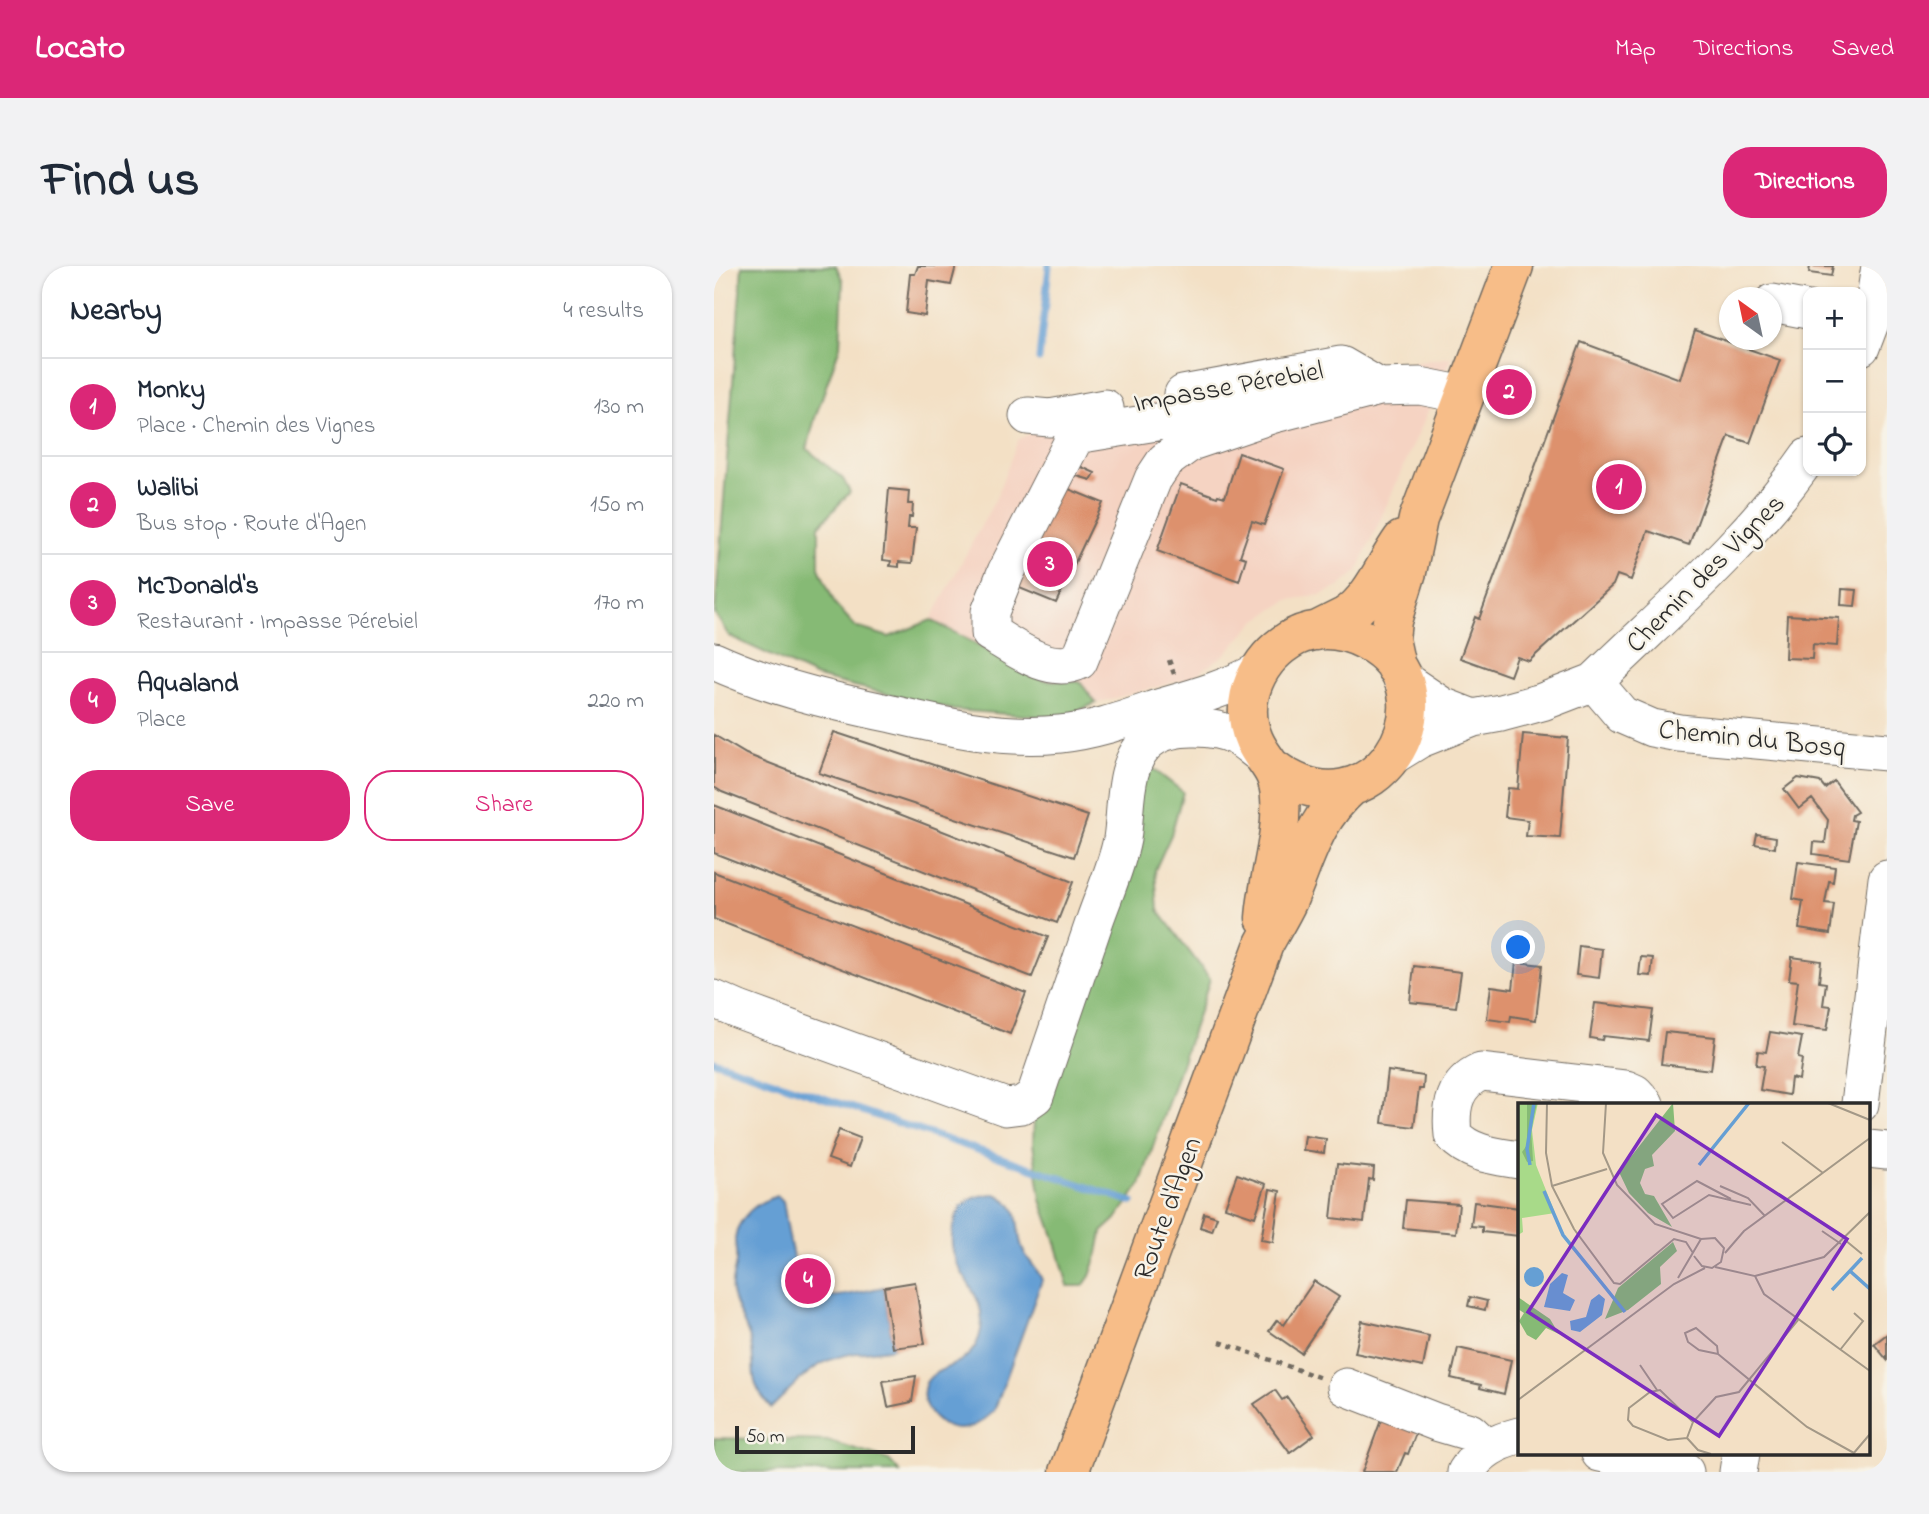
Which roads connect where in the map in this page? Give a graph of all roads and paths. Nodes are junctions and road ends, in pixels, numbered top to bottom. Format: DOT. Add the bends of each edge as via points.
graph roads {
  1 [pos="1514,266"];
  2 [pos="1876,285"];
  3 [pos="1782,305"];
  4 [pos="1803,309"];
  5 [pos="1866,334"];
  6 [pos="1379,387"];
  7 [pos="1465,395"];
  8 [pos="1274,414"];
  9 [pos="1028,416"];
  10 [pos="1803,464"];
  11 [pos="1418,519"];
  12 [pos="1316,631"];
  13 [pos="714,661"];
  14 [pos="1258,672"];
  15 [pos="1399,673"];
  16 [pos="1594,682"];
  17 [pos="1473,718"];
  18 [pos="1887,751"];
  19 [pos="1394,755"];
  20 [pos="1268,762"];
  21 [pos="1352,786"];
  22 [pos="1887,879"];
  23 [pos="1264,944"];
  24 [pos="714,999"];
  25 [pos="1644,1103"];
  26 [pos="1860,1103"];
  27 [pos="1518,1160"];
  28 [pos="1220,1342"];
  29 [pos="1346,1387"];
  30 [pos="1491,1452"];
  31 [pos="1604,1454"];
  32 [pos="1741,1454"];
  33 [pos="1069,1472"];
  34 [pos="1685,1472"];
  35 [pos="1738,1472"];
  1 -- 7 [label="main road"];
  2 -- 5 [label="street"];
  3 -- 4 [label="street"];
  6 -- 7 [label="street" via="1420,386"];
  6 -- 8 [label="street"];
  6 -- 9 [label="street, Impasse Pérebiel" via="1341,365 1051,418"];
  7 -- 11 [label="main road"];
  8 -- 8 [label="street" via="1231,410 1076,435 1006,572 990,612 990,633 1057,666 1079,662 1153,479 1165,461 1191,442"];
  10 -- 16 [label="street, Chemin des Vignes" via="1730,549"];
  11 -- 12 [label="main road" via="1359,604"];
  11 -- 15 [label="main road" via="1392,621 1390,639"];
  12 -- 14 [label="main road" via="1282,645"];
  12 -- 15 [label="main road" via="1362,637 1381,650"];
  13 -- 14 [label="street" via="800,693 935,724 1017,735 1061,734 1101,726 1220,690"];
  14 -- 20 [label="main road" via="1250,697 1249,723"];
  15 -- 17 [label="street" via="1442,706"];
  15 -- 19 [label="main road" via="1408,718"];
  16 -- 17 [label="street" via="1542,702"];
  16 -- 18 [label="street, Chemin du Bosq" via="1622,715 1652,728"];
  17 -- 19 [label="street"];
  19 -- 21 [label="main road" via="1368,779"];
  20 -- 21 [label="main road" via="1295,782 1319,789"];
  20 -- 23 [label="main road, Route d'Agen" via="1280,795 1280,817"];
  20 -- 24 [label="street" via="1236,737 1200,729 1163,733 1140,750 1130,777 1121,842 1035,1096 1022,1105 1006,1107"];
  21 -- 23 [label="main road, Route d'Agen" via="1321,820"];
  22 -- 26 [label="street"];
  23 -- 33 [label="main road, Route d'Agen"];
  25 -- 27 [label="street" via="1626,1089 1481,1072 1469,1077 1457,1094 1453,1135 1467,1148"];
  28 -- 29 [label="path"];
  29 -- 30 [label="street" via="1470,1432"];
  31 -- 34 [label="street"];
  32 -- 35 [label="street"];
}
